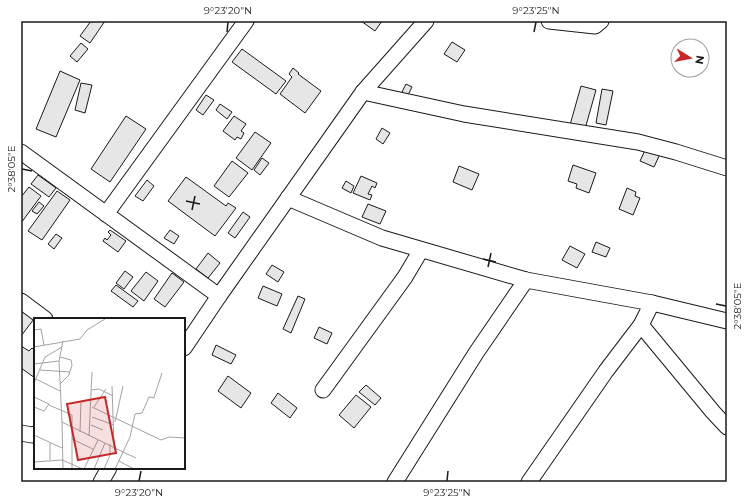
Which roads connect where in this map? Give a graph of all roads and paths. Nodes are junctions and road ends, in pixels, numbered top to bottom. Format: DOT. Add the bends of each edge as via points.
graph roads {
  1 [pos="246,21"];
  2 [pos="426,21"];
  3 [pos="550,21"];
  4 [pos="601,21"];
  5 [pos="363,92"];
  6 [pos="21,152"];
  7 [pos="727,168"];
  8 [pos="288,198"];
  9 [pos="106,214"];
  10 [pos="421,250"];
  11 [pos="526,280"];
  12 [pos="219,296"];
  13 [pos="21,301"];
  14 [pos="652,303"];
  15 [pos="44,318"];
  16 [pos="727,321"];
  17 [pos="641,325"];
  18 [pos="185,347"];
  19 [pos="324,390"];
  20 [pos="727,427"];
  21 [pos="21,433"];
  22 [pos="34,434"];
  23 [pos="108,469"];
  24 [pos="101,482"];
  25 [pos="395,482"];
  26 [pos="529,482"];
  1 -- 9 [label="street"];
  2 -- 5 [label="street"];
  3 -- 4 [label="street" via="595,26"];
  5 -- 7 [label="street" via="464,114 638,142"];
  5 -- 8 [label="street"];
  6 -- 9 [label="street"];
  8 -- 10 [label="street" via="382,238"];
  8 -- 12 [label="street"];
  9 -- 12 [label="street"];
  10 -- 11 [label="street"];
  10 -- 19 [label="street" via="405,277"];
  11 -- 14 [label="street"];
  11 -- 25 [label="street" via="476,353"];
  12 -- 18 [label="street"];
  13 -- 15 [label="street"];
  14 -- 16 [label="street"];
  14 -- 17 [label="street"];
  17 -- 20 [label="street"];
  17 -- 26 [label="street"];
  21 -- 22 [label="street"];
  23 -- 24 [label="street"];
}
